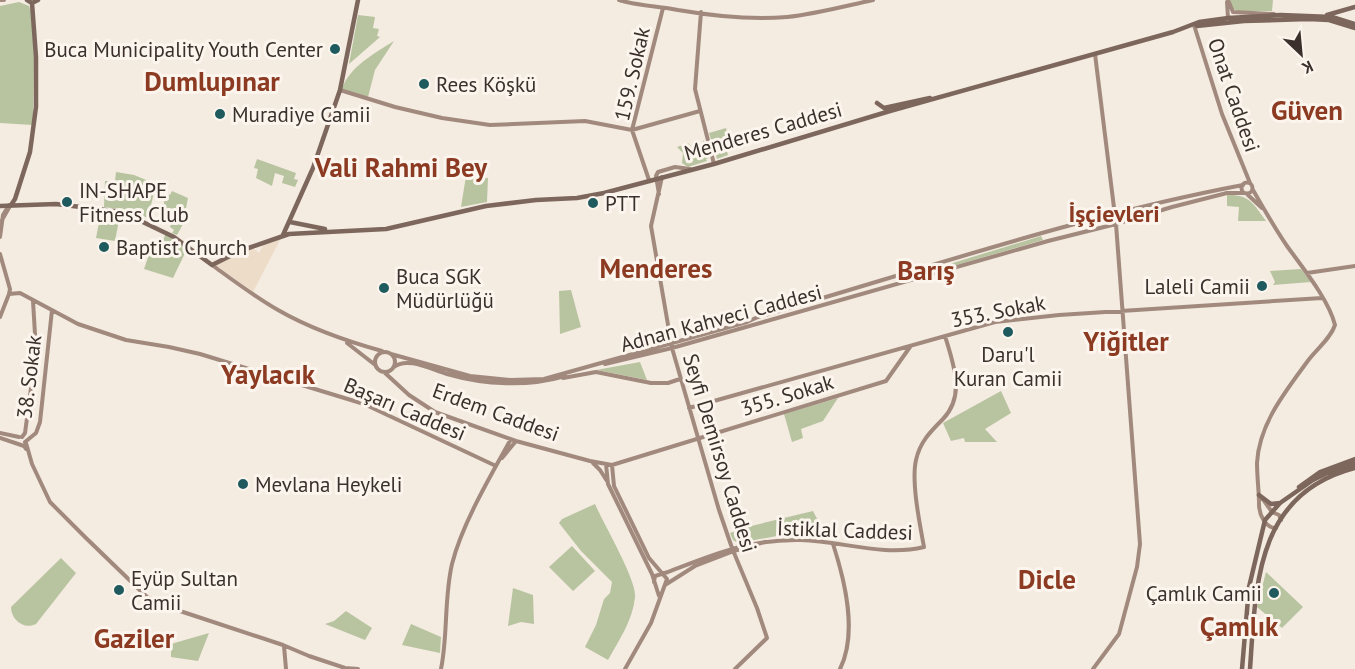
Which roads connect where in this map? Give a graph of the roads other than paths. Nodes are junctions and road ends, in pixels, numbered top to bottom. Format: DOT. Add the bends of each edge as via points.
graph roads {
  1 [pos="358,0"];
  2 [pos="619,0"];
  3 [pos="872,0"];
  4 [pos="1227,0"];
  5 [pos="31,1"];
  6 [pos="663,8"];
  7 [pos="1226,8"];
  8 [pos="1355,8"];
  9 [pos="701,12"];
  10 [pos="1281,15"];
  11 [pos="1322,16"];
  12 [pos="1221,19"];
  13 [pos="1228,20"];
  14 [pos="1194,26"];
  15 [pos="1355,27"];
  16 [pos="1095,54"];
  17 [pos="340,90"];
  18 [pos="933,99"];
  19 [pos="877,103"];
  20 [pos="700,111"];
  21 [pos="632,130"];
  22 [pos="714,164"];
  23 [pos="1246,173"];
  24 [pos="659,178"];
  25 [pos="649,180"];
  26 [pos="1250,183"];
  27 [pos="1243,185"];
  28 [pos="1253,190"];
  29 [pos="1246,193"];
  30 [pos="0,204"];
  31 [pos="9,205"];
  32 [pos="1262,208"];
  33 [pos="1133,210"];
  34 [pos="1114,215"];
  35 [pos="1136,218"];
  36 [pos="290,222"];
  37 [pos="1088,222"];
  38 [pos="1116,224"];
  39 [pos="300,225"];
  40 [pos="334,231"];
  41 [pos="1090,231"];
  42 [pos="286,232"];
  43 [pos="300,233"];
  44 [pos="0,237"];
  45 [pos="0,255"];
  46 [pos="212,266"];
  47 [pos="1355,266"];
  48 [pos="1307,273"];
  49 [pos="9,294"];
  50 [pos="1322,298"];
  51 [pos="33,301"];
  52 [pos="52,310"];
  53 [pos="1122,311"];
  54 [pos="0,317"];
  55 [pos="945,336"];
  56 [pos="344,341"];
  57 [pos="672,346"];
  58 [pos="911,346"];
  59 [pos="382,351"];
  60 [pos="391,354"];
  61 [pos="374,364"];
  62 [pos="393,368"];
  63 [pos="577,370"];
  64 [pos="384,372"];
  65 [pos="558,378"];
  66 [pos="680,379"];
  67 [pos="396,382"];
  68 [pos="689,408"];
  69 [pos="0,433"];
  70 [pos="0,438"];
  71 [pos="698,439"];
  72 [pos="514,440"];
  73 [pos="23,443"];
  74 [pos="590,461"];
  75 [pos="1355,461"];
  76 [pos="606,464"];
  77 [pos="612,465"];
  78 [pos="496,466"];
  79 [pos="1355,468"];
  80 [pos="608,484"];
  81 [pos="1260,495"];
  82 [pos="1280,503"];
  83 [pos="1272,512"];
  84 [pos="1265,520"];
  85 [pos="1281,520"];
  86 [pos="1276,528"];
  87 [pos="833,544"];
  88 [pos="733,549"];
  89 [pos="1267,558"];
  90 [pos="1261,568"];
  91 [pos="660,574"];
  92 [pos="654,582"];
  93 [pos="664,585"];
  94 [pos="659,598"];
  95 [pos="1257,607"];
  96 [pos="1253,616"];
  97 [pos="284,645"];
  98 [pos="442,667"];
  99 [pos="286,669"];
  100 [pos="358,669"];
  101 [pos="625,669"];
  102 [pos="735,669"];
  103 [pos="840,669"];
  104 [pos="1093,669"];
  105 [pos="1242,669"];
  106 [pos="1250,669"];
  1 -- 17 [label="main road"];
  2 -- 6 [label="main road"];
  3 -- 9 [label="main road" via="780,17"];
  4 -- 7 [label="main road"];
  4 -- 10 [label="main road" via="1233,12"];
  5 -- 31 [label="main road" via="36,106 30,152"];
  6 -- 9 [label="main road"];
  6 -- 21 [label="main road, 159. Sokak"];
  7 -- 12 [label="main road"];
  7 -- 13 [label="main road"];
  8 -- 11 [label="main road"];
  9 -- 20 [label="main road" via="695,89"];
  10 -- 11 [label="main road, Menderes Caddesi"];
  10 -- 13 [label="main road, Menderes Caddesi"];
  11 -- 15 [label="main road, Menderes Caddesi"];
  12 -- 13 [label="main road, Menderes Caddesi"];
  12 -- 14 [label="main road, Menderes Caddesi"];
  13 -- 14 [label="main road, Menderes Caddesi"];
  13 -- 15 [label="main road, Menderes Caddesi" via="1329,20"];
  14 -- 16 [label="main road, Menderes Caddesi"];
  14 -- 23 [label="main road, Onat Caddesi"];
  16 -- 18 [label="main road, Menderes Caddesi"];
  16 -- 34 [label="main road"];
  17 -- 21 [label="main road" via="466,123 585,121"];
  17 -- 36 [label="main road"];
  18 -- 19 [label="main road" via="884,108"];
  18 -- 22 [label="main road, Menderes Caddesi"];
  20 -- 21 [label="main road"];
  20 -- 22 [label="main road"];
  21 -- 25 [label="main road, 159. Sokak"];
  22 -- 24 [label="main road, Menderes Caddesi"];
  23 -- 26 [label="main road, Onat Caddesi"];
  23 -- 27 [label="main road, Onat Caddesi"];
  24 -- 25 [label="main road, Menderes Caddesi"];
  24 -- 57 [label="main road, Seyfi Demirsoy Caddesi" via="651,226"];
  25 -- 40 [label="main road, Menderes Caddesi" via="584,197 509,202 386,229"];
  26 -- 27 [label="main road, Onat Caddesi"];
  26 -- 28 [label="main road, Onat Caddesi"];
  27 -- 29 [label="main road, Onat Caddesi"];
  27 -- 33 [label="main road, Adnan Kahveci Caddesi"];
  28 -- 29 [label="main road"];
  28 -- 32 [label="main road, Onat Caddesi"];
  29 -- 32 [label="main road, Onat Caddesi"];
  29 -- 35 [label="main road, Adnan Kahveci Caddesi" via="1227,193"];
  30 -- 31 [label="main road"];
  31 -- 44 [label="main road"];
  31 -- 46 [label="main road" via="56,204 122,212 174,237"];
  32 -- 48 [label="main road, Onat Caddesi"];
  33 -- 34 [label="main road, Adnan Kahveci Caddesi"];
  33 -- 35 [label="main road"];
  34 -- 37 [label="main road, Adnan Kahveci Caddesi"];
  34 -- 38 [label="main road"];
  35 -- 38 [label="main road, Adnan Kahveci Caddesi"];
  36 -- 39 [label="main road, Menderes Caddesi"];
  36 -- 42 [label="main road"];
  37 -- 41 [label="main road"];
  37 -- 57 [label="main road, Adnan Kahveci Caddesi"];
  38 -- 41 [label="main road, Adnan Kahveci Caddesi"];
  38 -- 53 [label="main road"];
  39 -- 40 [label="main road, Menderes Caddesi"];
  39 -- 43 [label="main road"];
  40 -- 43 [label="main road, Menderes Caddesi"];
  41 -- 57 [label="main road, Adnan Kahveci Caddesi"];
  42 -- 43 [label="main road, Menderes Caddesi"];
  42 -- 46 [label="main road, Menderes Caddesi"];
  45 -- 49 [label="main road"];
  46 -- 56 [label="main road" via="278,310"];
  47 -- 48 [label="main road"];
  48 -- 50 [label="main road, Onat Caddesi"];
  49 -- 51 [label="main road" via="20,293"];
  49 -- 54 [label="main road"];
  50 -- 53 [label="main road, 353. Sokak"];
  50 -- 81 [label="main road, Onat Caddesi" via="1335,325 1269,419 1260,440 1257,464"];
  51 -- 52 [label="main road, Başarı Caddesi"];
  51 -- 73 [label="main road" via="36,351"];
  52 -- 73 [label="main road, 38. Sokak" via="40,422 36,433"];
  52 -- 78 [label="main road, Başarı Caddesi" via="78,324 126,340 200,354 364,404"];
  53 -- 55 [label="main road, 353. Sokak" via="995,322"];
  53 -- 104 [label="main road" via="1140,544 1119,634"];
  55 -- 58 [label="main road, 353. Sokak"];
  55 -- 87 [label="main road, İstiklal Caddesi" via="957,379 954,401 921,443 914,473 924,548 896,550"];
  56 -- 59 [label="main road"];
  56 -- 61 [label="main road"];
  57 -- 63 [label="main road, Adnan Kahveci Caddesi"];
  57 -- 66 [label="main road, Seyfi Demirsoy Caddesi"];
  58 -- 68 [label="main road, 353. Sokak"];
  58 -- 71 [label="main road, 355. Sokak" via="884,381"];
  59 -- 60 [label="main road"];
  59 -- 61 [label="main road" via="375,356"];
  60 -- 62 [label="main road" via="395,360"];
  60 -- 63 [label="main road" via="484,378 544,378"];
  61 -- 64 [label="main road"];
  62 -- 64 [label="main road"];
  62 -- 65 [label="main road" via="405,362 484,381 543,382"];
  62 -- 67 [label="main road"];
  63 -- 65 [label="main road"];
  64 -- 67 [label="main road, Erdem Caddesi"];
  65 -- 66 [label="main road" via="596,372 651,383"];
  66 -- 68 [label="main road, Seyfi Demirsoy Caddesi"];
  67 -- 72 [label="main road, Erdem Caddesi" via="435,412"];
  68 -- 71 [label="main road, Seyfi Demirsoy Caddesi"];
  69 -- 73 [label="main road"];
  70 -- 73 [label="main road"];
  71 -- 77 [label="main road, 355. Sokak"];
  71 -- 88 [label="main road, Seyfi Demirsoy Caddesi"];
  72 -- 74 [label="main road, Erdem Caddesi"];
  72 -- 78 [label="main road"];
  73 -- 97 [label="main road" via="51,502 147,597"];
  74 -- 76 [label="main road, Erdem Caddesi"];
  74 -- 80 [label="main road"];
  75 -- 82 [label="main road" via="1307,479"];
  76 -- 77 [label="main road, Erdem Caddesi"];
  76 -- 80 [label="main road"];
  77 -- 91 [label="main road" via="614,486"];
  78 -- 98 [label="main road" via="464,530 452,565"];
  79 -- 85 [label="main road" via="1317,482"];
  80 -- 92 [label="main road"];
  81 -- 82 [label="main road" via="1271,504"];
  81 -- 83 [label="main road, Onat Caddesi"];
  81 -- 84 [label="main road, Onat Caddesi" via="1259,508"];
  82 -- 83 [label="main road"];
  83 -- 84 [label="main road"];
  83 -- 85 [label="main road, Onat Caddesi"];
  84 -- 86 [label="main road"];
  84 -- 105 [label="main road" via="1246,610"];
  85 -- 86 [label="main road"];
  86 -- 90 [label="main road"];
  87 -- 88 [label="main road, İstiklal Caddesi" via="801,540"];
  87 -- 103 [label="main road" via="848,603 847,642"];
  88 -- 91 [label="main road, İstiklal Caddesi"];
  88 -- 93 [label="main road, İstiklal Caddesi"];
  88 -- 102 [label="main road, Seyfi Demirsoy Caddesi" via="767,638"];
  89 -- 90 [label="main road"];
  90 -- 96 [label="main road"];
  91 -- 92 [label="main road"];
  91 -- 93 [label="main road" via="666,577"];
  92 -- 93 [label="main road"];
  92 -- 94 [label="main road"];
  93 -- 94 [label="main road"];
  94 -- 101 [label="main road" via="651,623"];
  95 -- 96 [label="main road"];
  96 -- 106 [label="main road"];
  97 -- 99 [label="main road"];
  97 -- 100 [label="main road" via="345,668"];
}
